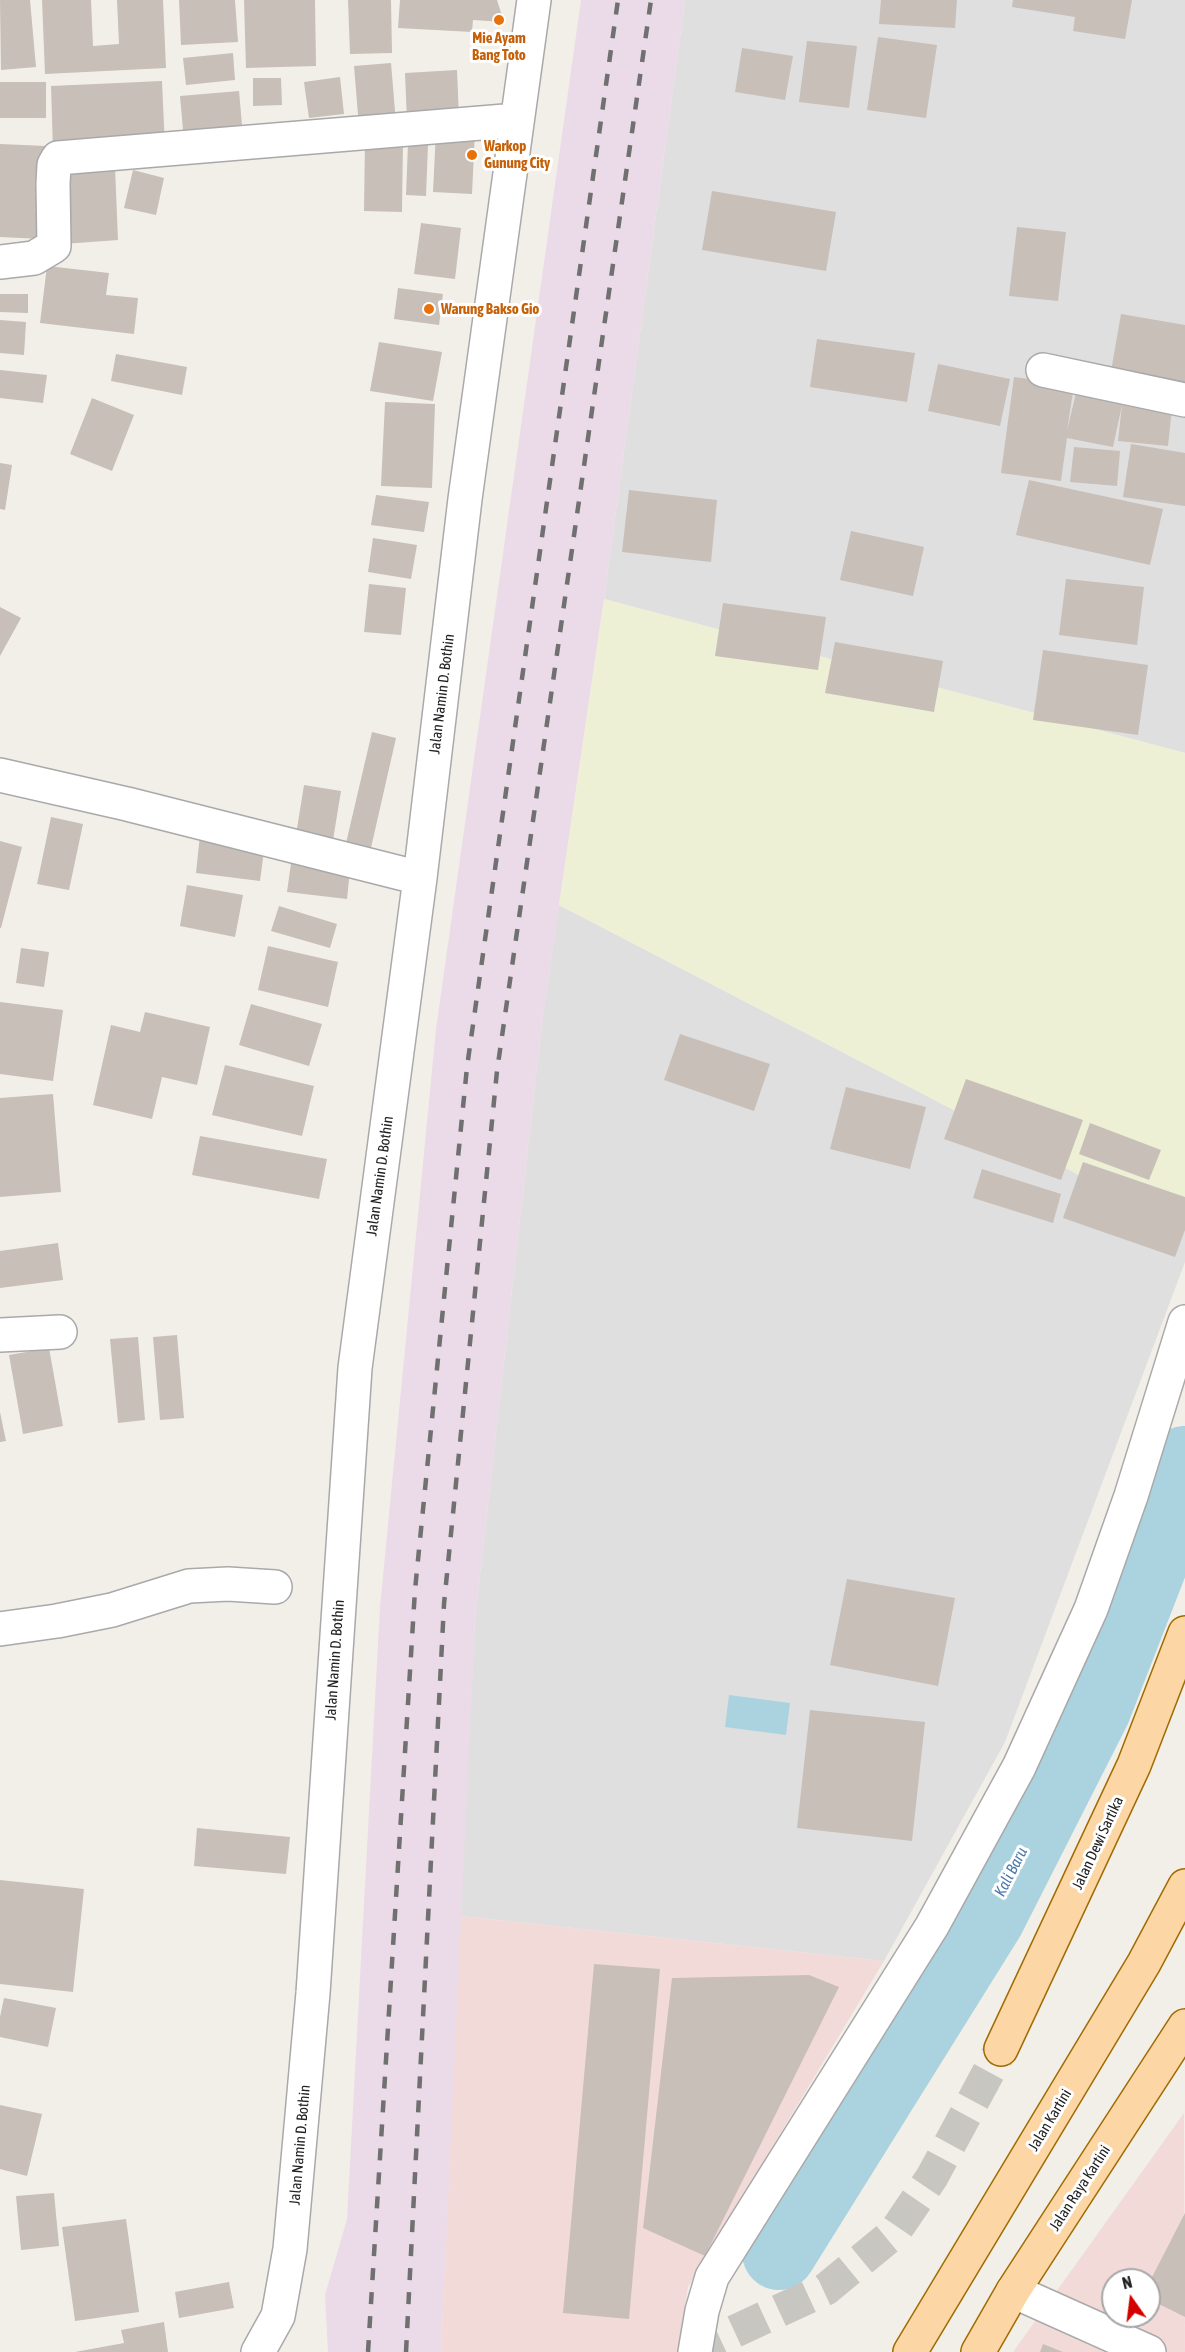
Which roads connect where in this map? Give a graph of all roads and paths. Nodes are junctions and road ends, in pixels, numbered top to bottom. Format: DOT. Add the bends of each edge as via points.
graph roads {
  1 [pos="534,0"];
  2 [pos="517,120"];
  3 [pos="0,262"];
  4 [pos="1043,370"];
  5 [pos="1185,400"];
  6 [pos="0,775"];
  7 [pos="420,878"];
  8 [pos="1185,1322"];
  9 [pos="60,1332"];
  10 [pos="0,1335"];
  11 [pos="275,1587"];
  12 [pos="0,1629"];
  13 [pos="1185,1633"];
  14 [pos="1185,1886"];
  15 [pos="1185,2026"];
  16 [pos="1001,2049"];
  17 [pos="1013,2291"];
  18 [pos="258,2352"];
  19 [pos="695,2352"];
  20 [pos="910,2352"];
  21 [pos="978,2352"];
  22 [pos="1149,2352"];
  1 -- 2 [label="street, Jalan Namin D. Bothin"];
  2 -- 3 [label="street" via="58,158 53,184 54,246 34,258"];
  2 -- 7 [label="street, Jalan Namin D. Bothin" via="465,499"];
  4 -- 5 [label="street"];
  6 -- 7 [label="street"];
  7 -- 18 [label="street, Jalan Namin D. Bothin" via="355,1368 314,1982 290,2249 278,2316"];
  8 -- 19 [label="street" via="1091,1610 1019,1767 933,1926 712,2277"];
  9 -- 10 [label="street"];
  11 -- 12 [label="street" via="189,1586 112,1610"];
  13 -- 16 [label="main road, Jalan Dewi Sartika" via="1134,1765"];
  14 -- 20 [label="main road, Jalan Kartini" via="1144,1963"];
  15 -- 17 [label="main road, Jalan Raya Kartini"];
  17 -- 21 [label="main road, Jalan Raya Kartini"];
  17 -- 22 [label="street"];
}
